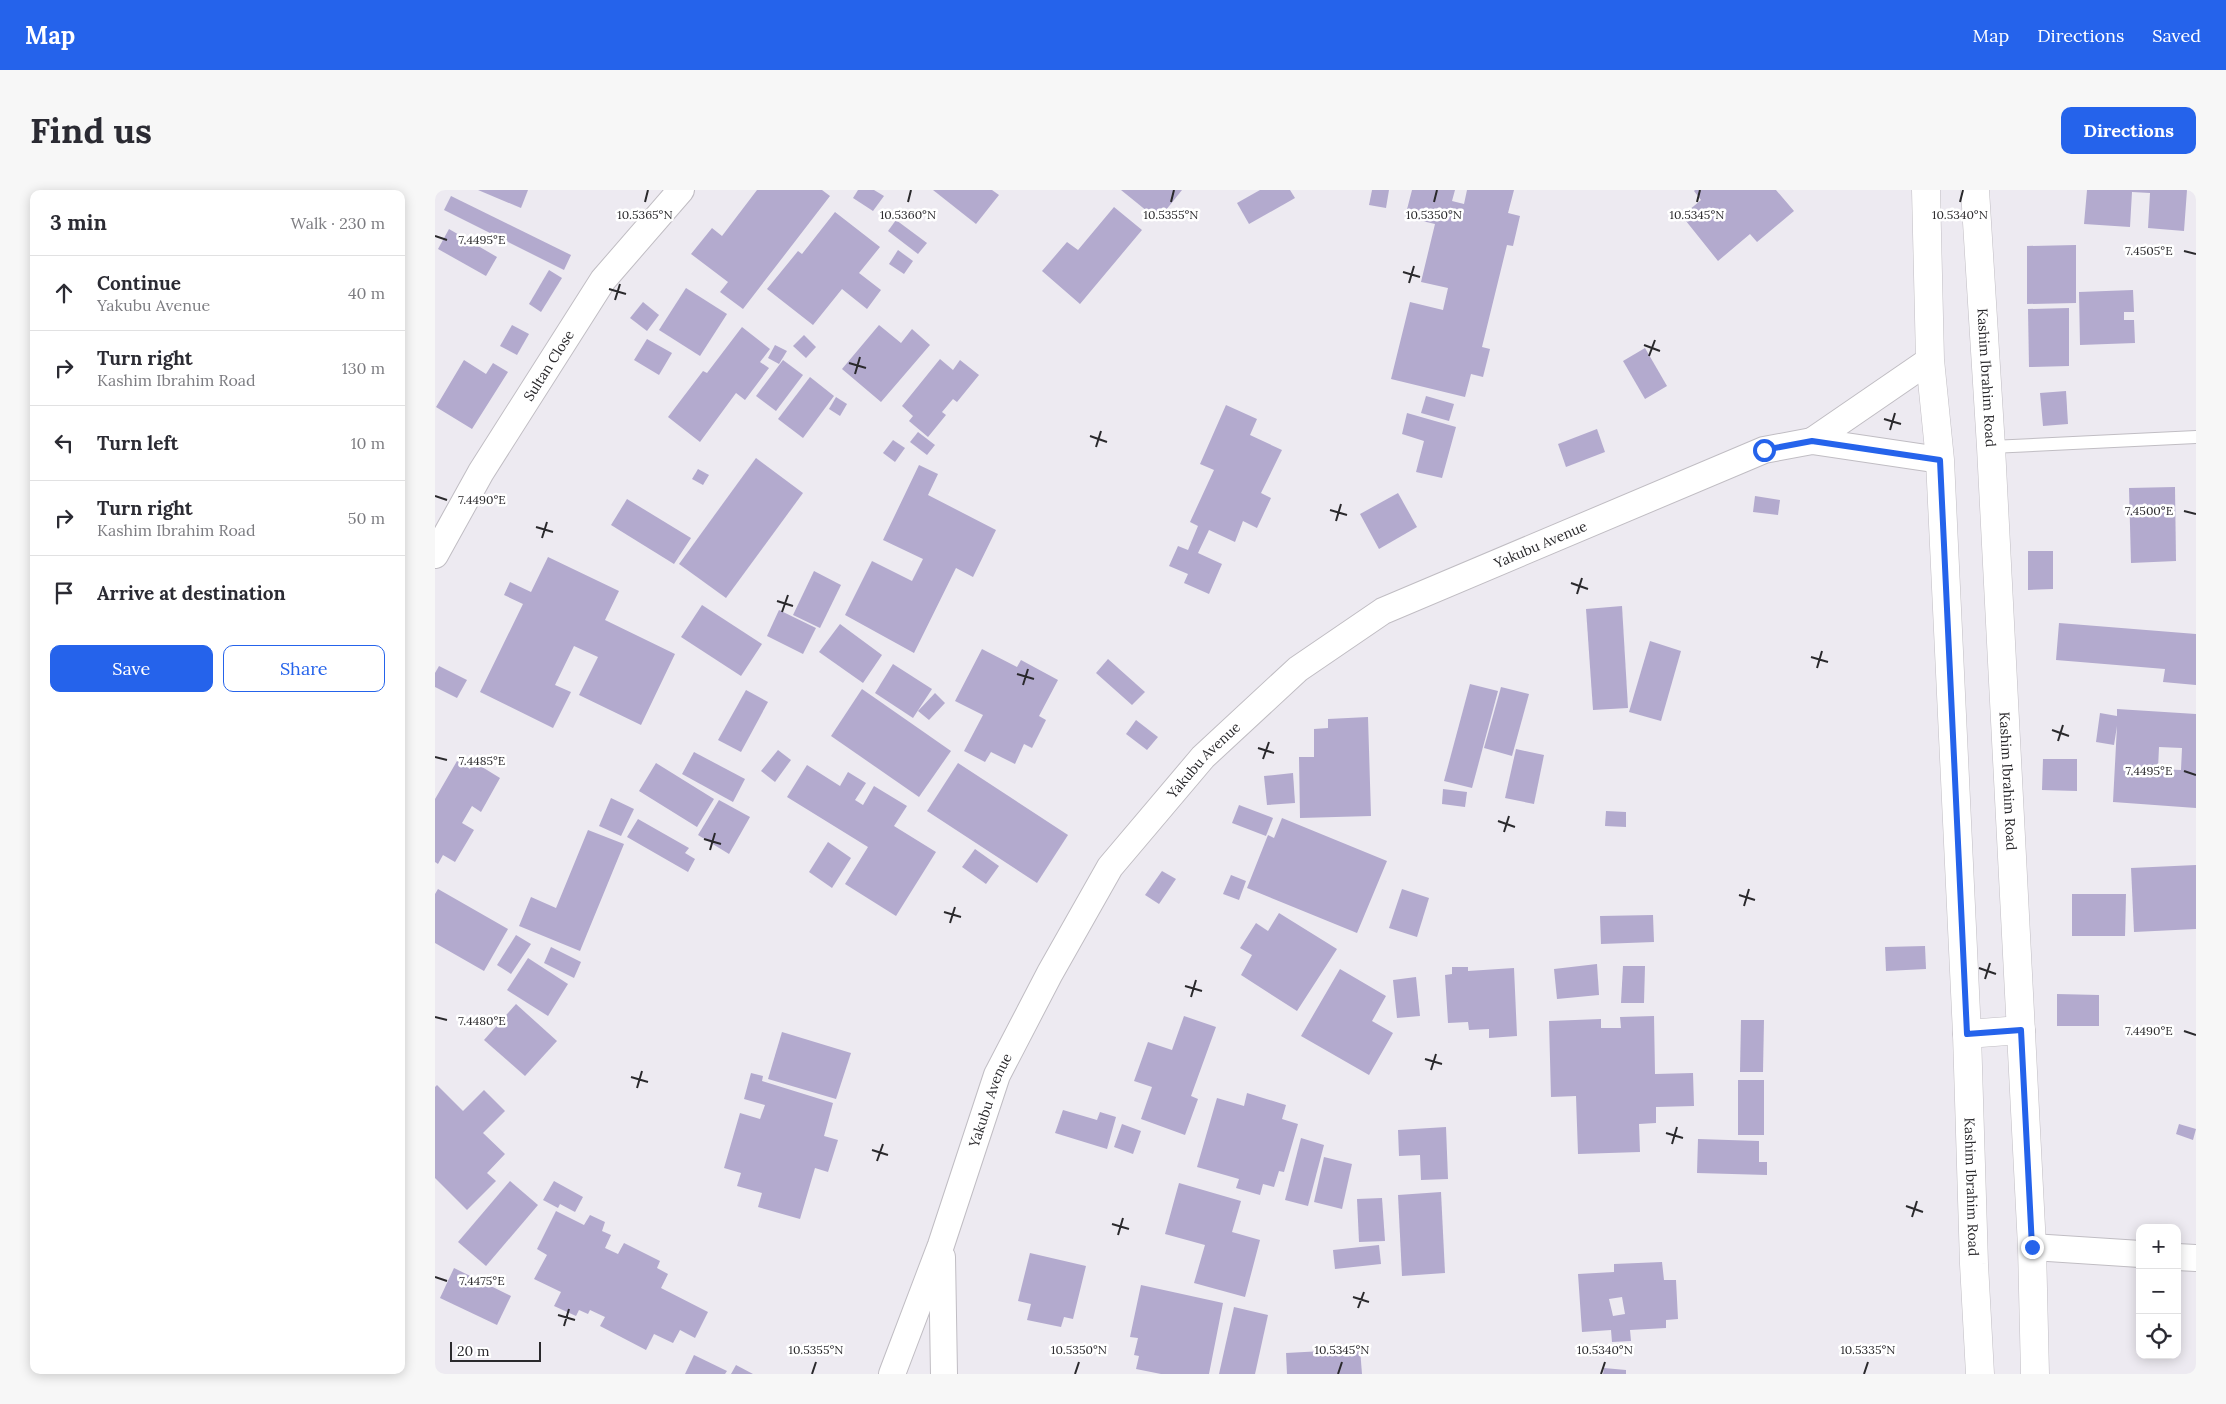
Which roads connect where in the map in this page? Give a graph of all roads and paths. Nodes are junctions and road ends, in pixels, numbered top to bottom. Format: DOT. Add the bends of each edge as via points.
graph roads {
  1 [pos="681,190"];
  2 [pos="1925,190"];
  3 [pos="1975,190"];
  4 [pos="1930,360"];
  5 [pos="2196,437"];
  6 [pos="1812,441"];
  7 [pos="1991,446"];
  8 [pos="1940,460"];
  9 [pos="435,555"];
  10 [pos="2021,1030"];
  11 [pos="1967,1034"];
  12 [pos="941,1245"];
  13 [pos="2032,1247"];
  14 [pos="2136,1254"];
  15 [pos="2181,1257"];
  16 [pos="2196,1258"];
  17 [pos="892,1374"];
  18 [pos="944,1374"];
  19 [pos="1980,1374"];
  20 [pos="2035,1374"];
  1 -- 9 [label="street, Sultan Close" via="603,280 481,472"];
  2 -- 4 [label="street, Kashim Ibrahim Road"];
  3 -- 7 [label="street, Kashim Ibrahim Road"];
  4 -- 6 [label="street, Yakubu Avenue"];
  4 -- 8 [label="street, Kashim Ibrahim Road"];
  5 -- 7 [label="lane"];
  6 -- 8 [label="street, Yakubu Avenue"];
  6 -- 12 [label="street, Yakubu Avenue" via="1764,450 1383,611 1298,669 1203,757 1110,867 997,1075"];
  7 -- 10 [label="street, Kashim Ibrahim Road"];
  8 -- 11 [label="street, Kashim Ibrahim Road"];
  10 -- 11 [label="street"];
  10 -- 13 [label="street, Kashim Ibrahim Road"];
  11 -- 19 [label="street, Kashim Ibrahim Road"];
  12 -- 17 [label="street, Yakubu Avenue"];
  12 -- 18 [label="street"];
  13 -- 14 [label="street"];
  13 -- 20 [label="street, Kashim Ibrahim Road"];
  15 -- 16 [label="street"];
}
